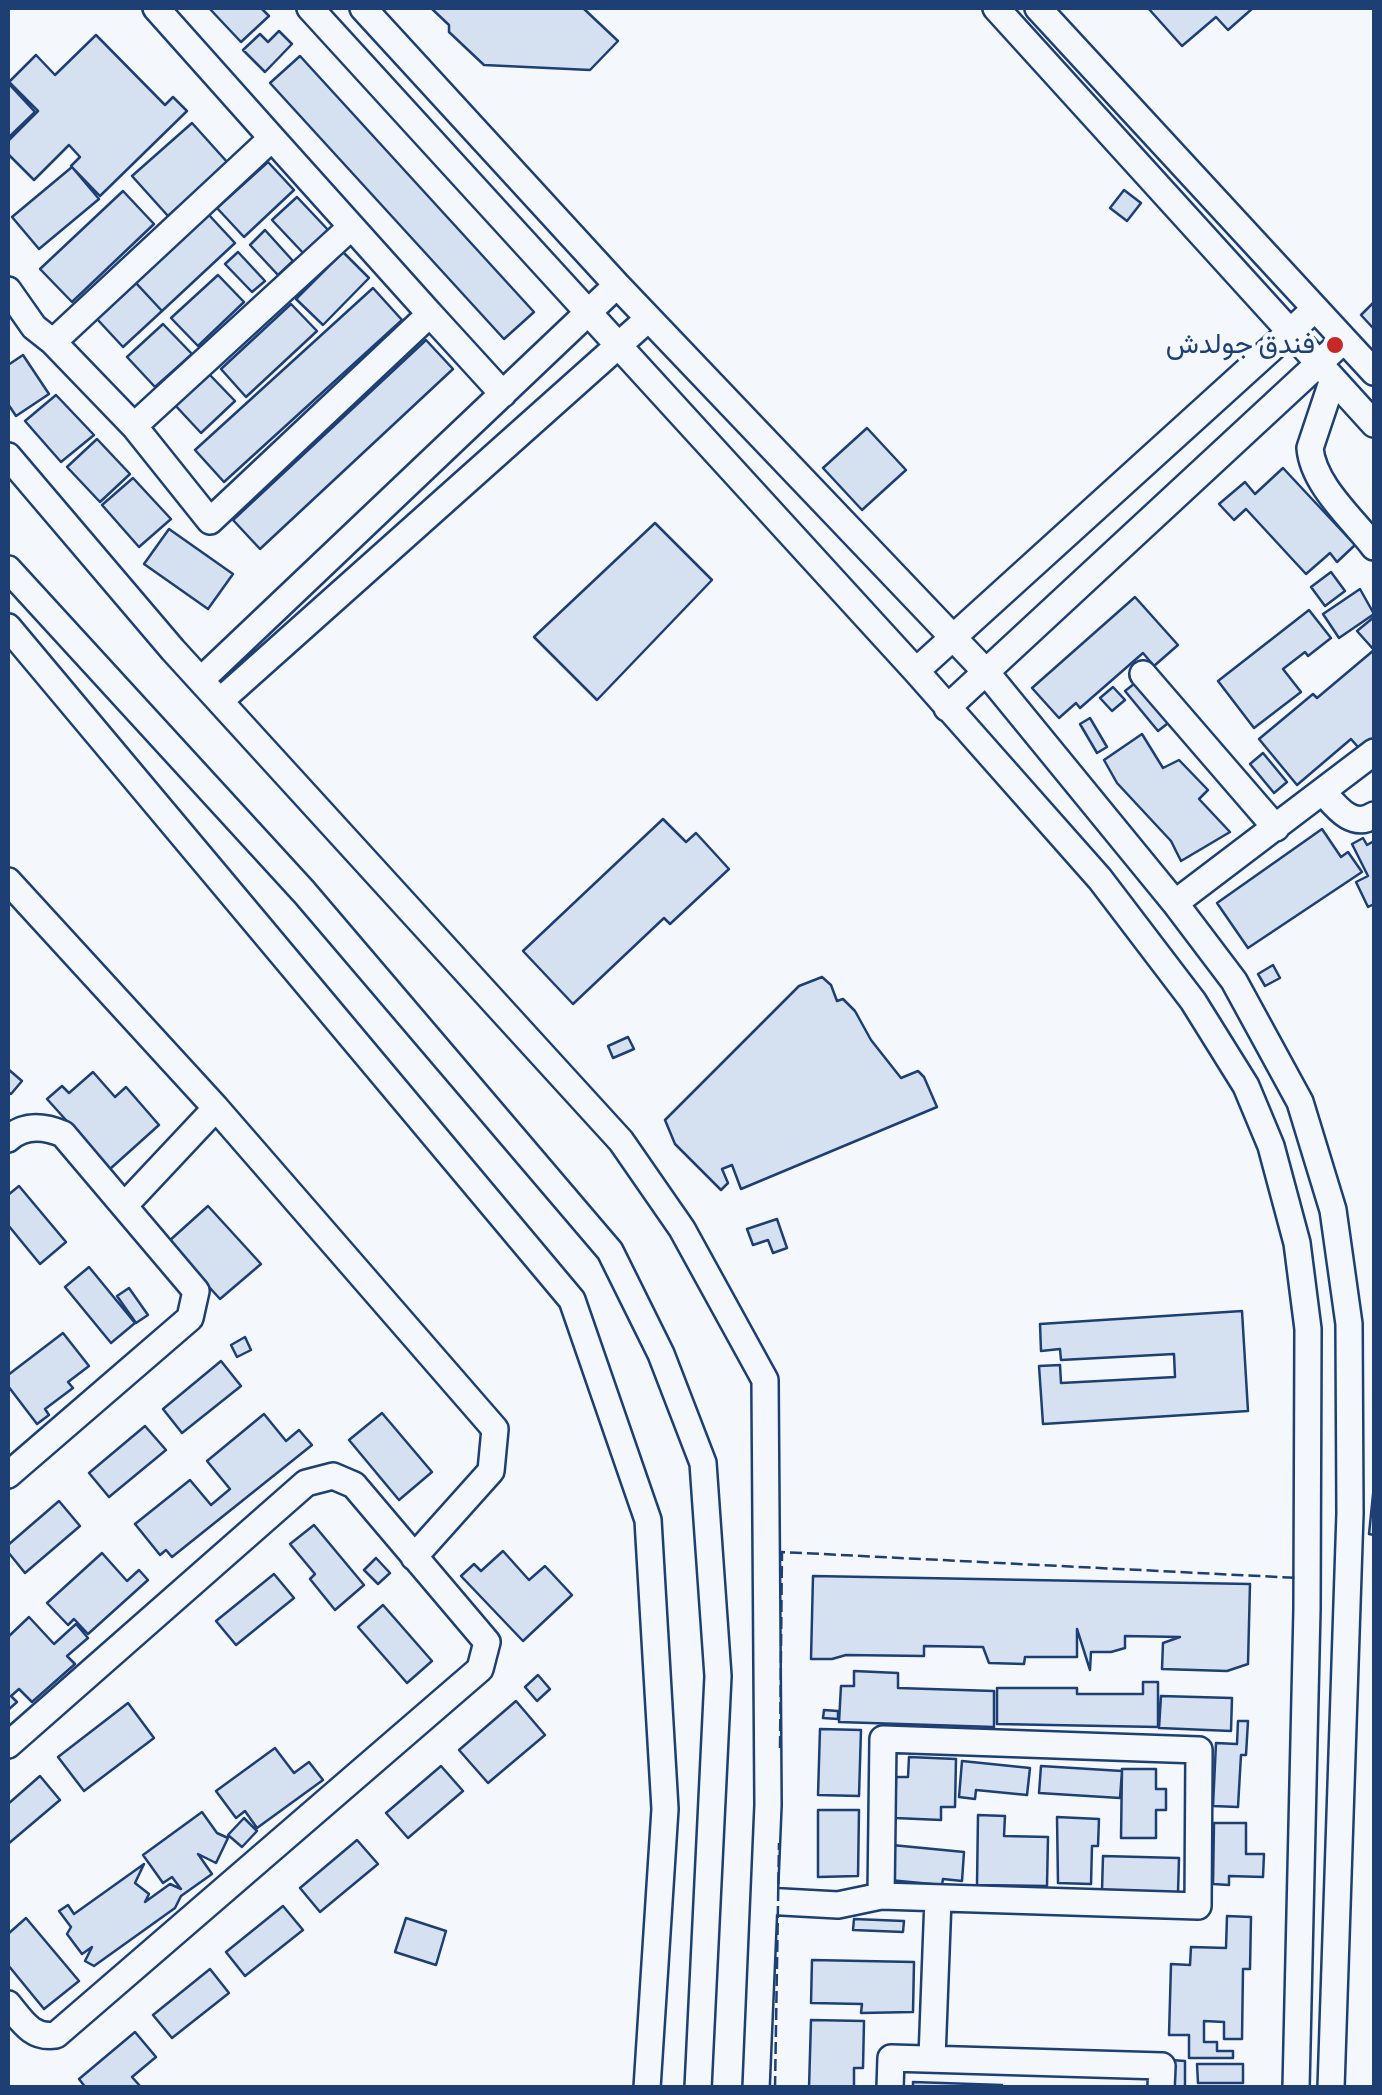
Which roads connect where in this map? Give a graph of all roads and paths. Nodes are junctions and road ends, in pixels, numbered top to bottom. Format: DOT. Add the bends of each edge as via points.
graph roads {
  1 [pos="156,8"];
  2 [pos="310,8"];
  3 [pos="363,8"];
  4 [pos="996,8"];
  5 [pos="1038,8"];
  6 [pos="272,138"];
  7 [pos="350,228"];
  8 [pos="617,285"];
  9 [pos="8,290"];
  10 [pos="1315,309"];
  11 [pos="588,312"];
  12 [pos="430,314"];
  13 [pos="648,318"];
  14 [pos="1289,332"];
  15 [pos="53,342"];
  16 [pos="1358,342"];
  17 [pos="619,346"];
  18 [pos="1326,371"];
  19 [pos="1374,372"];
  20 [pos="503,394"];
  21 [pos="1374,424"];
  22 [pos="134,426"];
  23 [pos="8,456"];
  24 [pos="1090,513"];
  25 [pos="1374,547"];
  26 [pos="1116,552"];
  27 [pos="8,570"];
  28 [pos="8,627"];
  29 [pos="953,638"];
  30 [pos="916,671"];
  31 [pos="986,672"];
  32 [pos="1143,674"];
  33 [pos="200,680"];
  34 [pos="220,701"];
  35 [pos="947,708"];
  36 [pos="1374,752"];
  37 [pos="1324,793"];
  38 [pos="1374,815"];
  39 [pos="1276,828"];
  40 [pos="8,880"];
  41 [pos="1175,902"];
  42 [pos="216,1108"];
  43 [pos="8,1139"];
  44 [pos="124,1206"];
  45 [pos="8,1476"];
  46 [pos="414,1556"];
  47 [pos="8,1745"];
  48 [pos="881,1896"];
  49 [pos="938,1900"];
  50 [pos="764,1901"];
  51 [pos="8,2004"];
  52 [pos="932,2058"];
  53 [pos="647,2088"];
  54 [pos="698,2088"];
  55 [pos="756,2088"];
  56 [pos="890,2088"];
  57 [pos="1161,2088"];
  58 [pos="1296,2088"];
  59 [pos="1330,2088"];
  1 -- 6 [label="street"];
  2 -- 11 [label="street"];
  3 -- 8 [label="street"];
  4 -- 14 [label="street"];
  5 -- 10 [label="street"];
  6 -- 7 [label="street"];
  6 -- 15 [label="street"];
  7 -- 12 [label="street"];
  7 -- 22 [label="street"];
  8 -- 11 [label="street"];
  8 -- 13 [label="street"];
  9 -- 15 [label="street" via="34,328"];
  10 -- 14 [label="street"];
  10 -- 16 [label="street"];
  11 -- 17 [label="street"];
  11 -- 20 [label="street"];
  12 -- 20 [label="street"];
  12 -- 22 [label="street" via="210,521"];
  13 -- 17 [label="street"];
  13 -- 29 [label="street"];
  14 -- 18 [label="street"];
  14 -- 24 [label="street"];
  15 -- 22 [label="street"];
  16 -- 18 [label="street"];
  16 -- 19 [label="street"];
  17 -- 30 [label="street"];
  17 -- 34 [label="street"];
  18 -- 21 [label="street"];
  18 -- 25 [label="street" via="1311,459"];
  18 -- 26 [label="street"];
  20 -- 33 [label="street"];
  23 -- 33 [label="street"];
  24 -- 26 [label="street"];
  24 -- 29 [label="street"];
  26 -- 31 [label="street"];
  27 -- 54 [label="street" via="304,892 610,1251 661,1354 703,1463 718,1676"];
  28 -- 53 [label="street" via="572,1300 648,1520 665,1809"];
  29 -- 30 [label="street"];
  29 -- 31 [label="street"];
  30 -- 35 [label="street"];
  31 -- 35 [label="street"];
  31 -- 41 [label="street"];
  32 -- 39 [label="street"];
  33 -- 34 [label="street"];
  34 -- 50 [label="street" via="621,1141 682,1229 765,1380"];
  35 -- 58 [label="street" via="1100,879 1193,1001 1246,1086 1271,1146 1297,1244 1308,1330 1309,1430"];
  36 -- 37 [label="street"];
  37 -- 38 [label="street" via="1354,820"];
  37 -- 39 [label="street"];
  39 -- 41 [label="street"];
  40 -- 42 [label="street"];
  41 -- 59 [label="street" via="1234,981 1300,1102 1332,1210 1346,1305 1350,1513"];
  42 -- 44 [label="street"];
  42 -- 46 [label="street" via="494,1429 491,1471"];
  43 -- 44 [label="street" via="42,1126 63,1134"];
  44 -- 45 [label="street" via="196,1292 190,1318"];
  46 -- 47 [label="street" via="354,1485 333,1476 306,1483"];
  46 -- 51 [label="street" via="487,1642 480,1669 56,2036 31,2032"];
  48 -- 49 [label="street"];
  48 -- 49 [label="street" via="883,1739 1199,1750 1198,1906"];
  48 -- 50 [label="street" via="838,1905"];
  49 -- 52 [label="street"];
  50 -- 55 [label="street"];
  52 -- 56 [label="street" via="890,2058"];
  52 -- 57 [label="street" via="1162,2066"];
}
